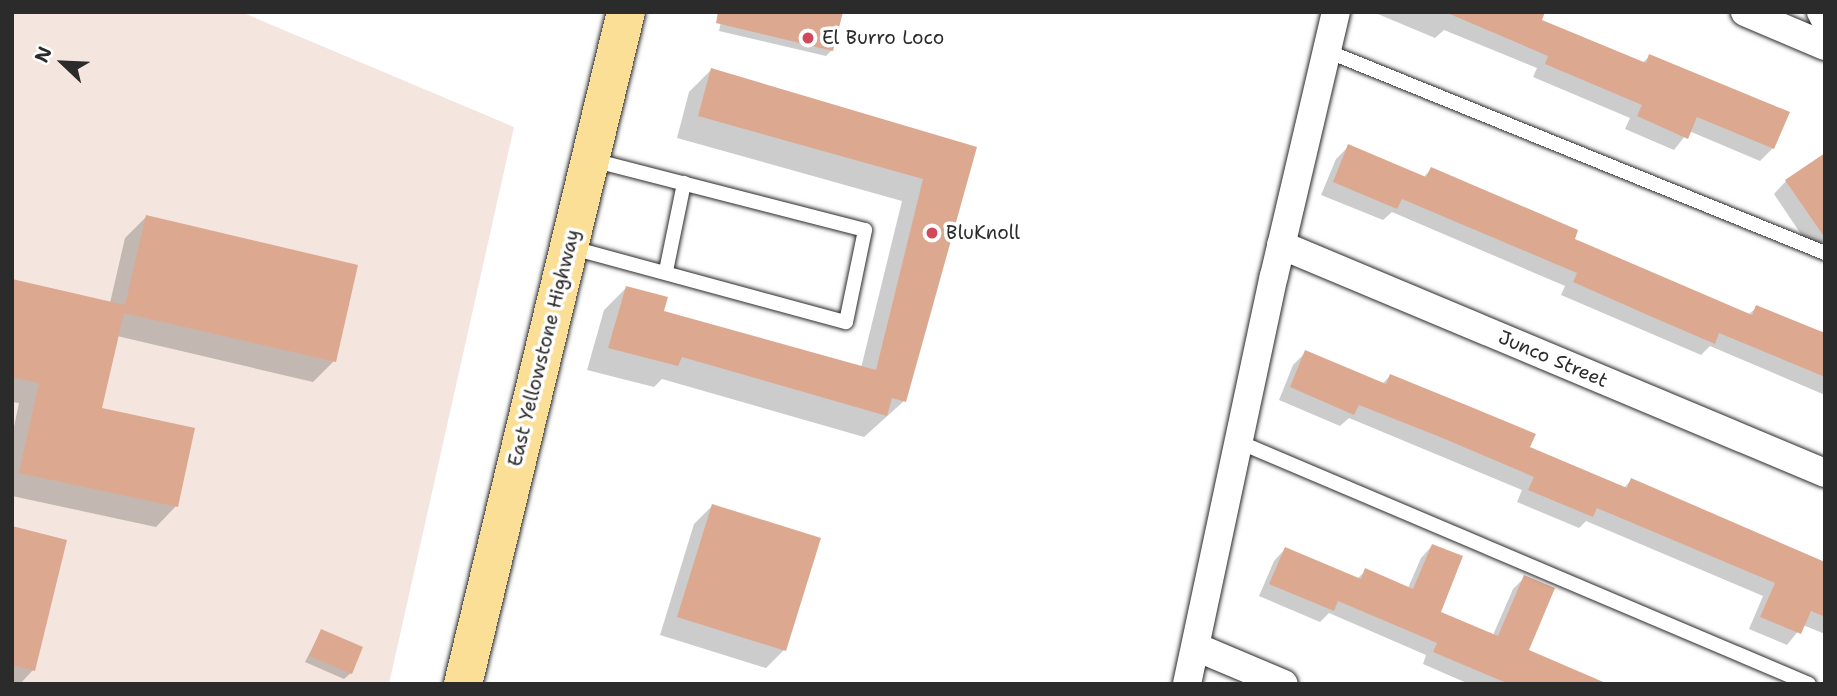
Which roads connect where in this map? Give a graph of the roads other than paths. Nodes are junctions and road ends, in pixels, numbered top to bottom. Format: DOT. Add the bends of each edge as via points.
graph roads {
  1 [pos="626,12"];
  2 [pos="1336,12"];
  3 [pos="1745,12"];
  4 [pos="1821,12"];
  5 [pos="1825,20"];
  6 [pos="1825,46"];
  7 [pos="1327,51"];
  8 [pos="591,160"];
  9 [pos="684,183"];
  10 [pos="1280,244"];
  11 [pos="568,247"];
  12 [pos="1825,253"];
  13 [pos="666,271"];
  14 [pos="1239,442"];
  15 [pos="1825,473"];
  16 [pos="1196,647"];
  17 [pos="463,684"];
  18 [pos="1187,684"];
  19 [pos="1284,684"];
  20 [pos="1809,684"];
  1 -- 8 [label="main road, East Yellowstone Highway"];
  2 -- 7 [label="street"];
  3 -- 6 [label="street"];
  4 -- 5 [label="street"];
  7 -- 10 [label="street"];
  7 -- 12 [label="lane"];
  8 -- 9 [label="lane"];
  8 -- 11 [label="main road, East Yellowstone Highway"];
  9 -- 13 [label="lane"];
  9 -- 13 [label="lane" via="865,230 846,322"];
  10 -- 14 [label="street"];
  10 -- 15 [label="street, Junco Street"];
  11 -- 13 [label="lane"];
  11 -- 17 [label="main road, East Yellowstone Highway"];
  14 -- 16 [label="street"];
  14 -- 20 [label="lane"];
  16 -- 18 [label="street"];
  16 -- 19 [label="street"];
}
